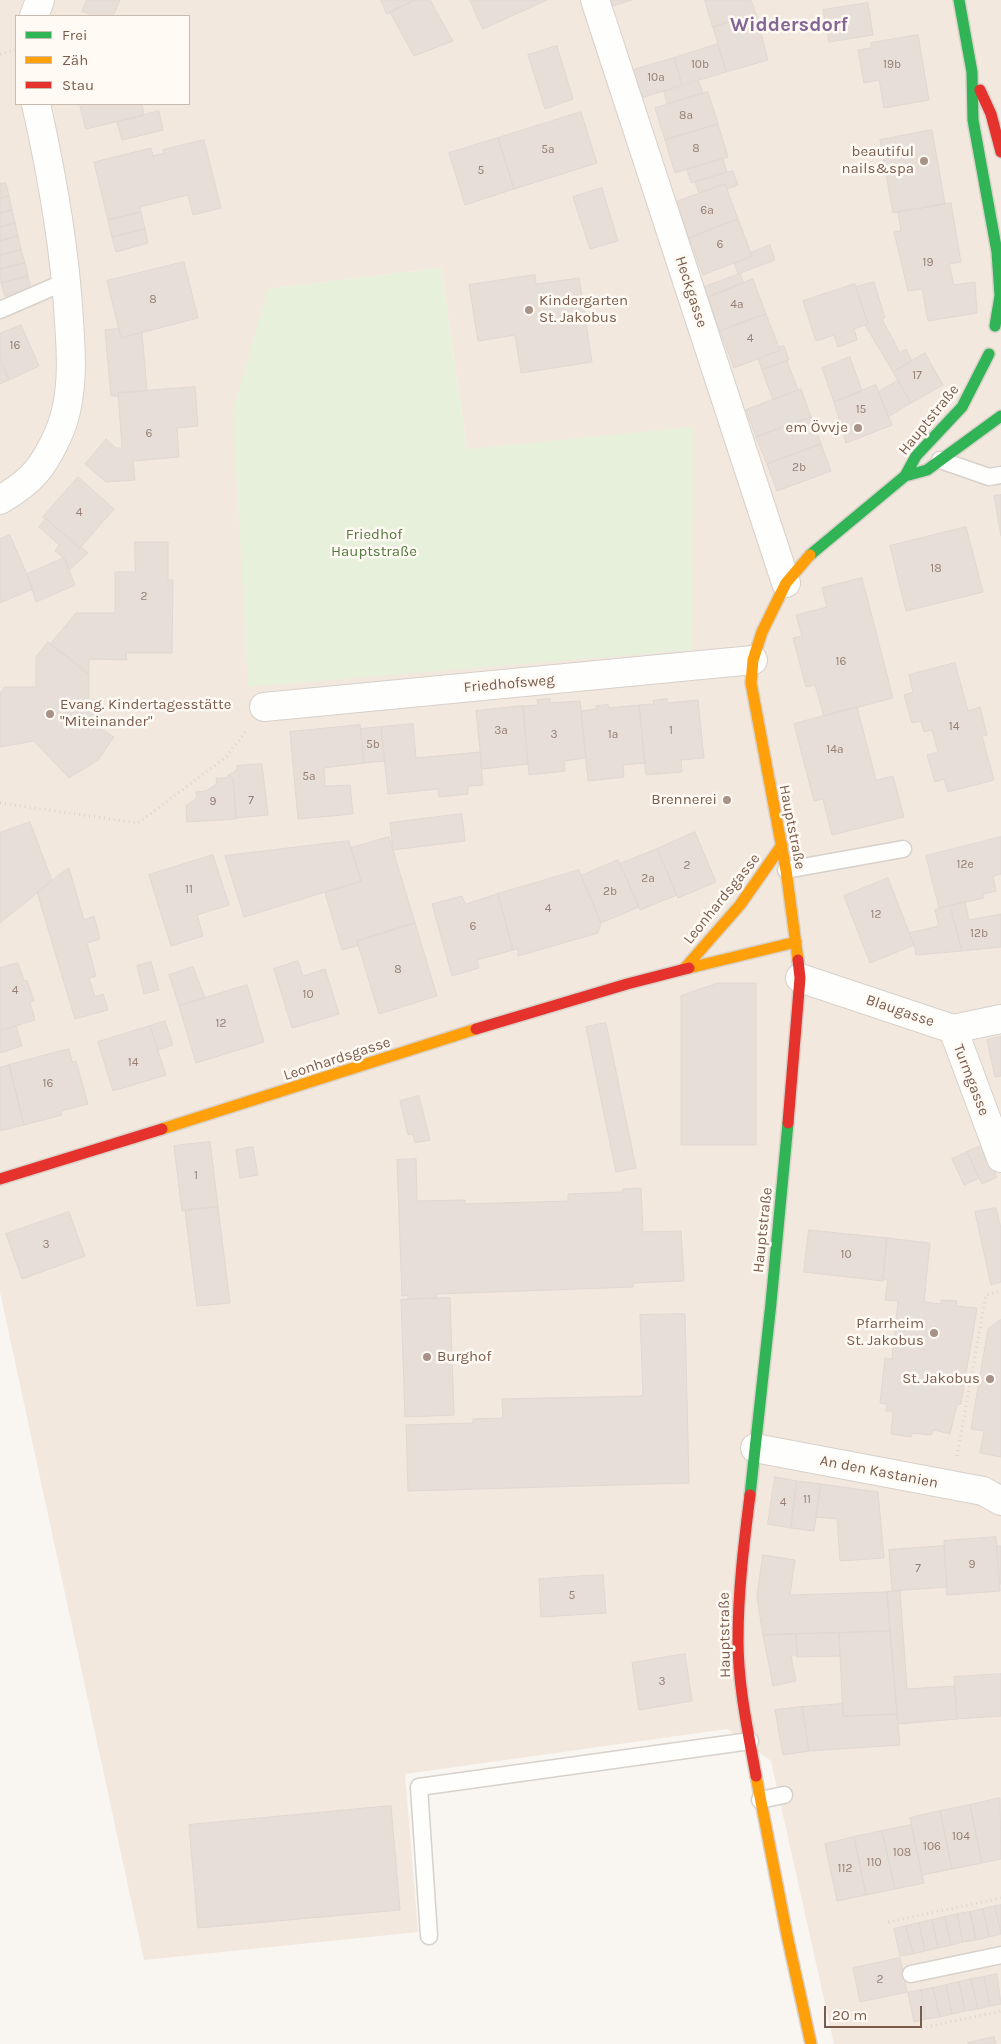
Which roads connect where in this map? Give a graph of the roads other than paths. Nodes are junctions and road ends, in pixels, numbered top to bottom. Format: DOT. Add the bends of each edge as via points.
graph roads {
  1 [pos="40,0"];
  2 [pos="596,0"];
  3 [pos="959,0"];
  4 [pos="34,15"];
  5 [pos="972,72"];
  6 [pos="36,105"];
  7 [pos="1001,152"];
  8 [pos="67,281"];
  9 [pos="0,310"];
  10 [pos="994,329"];
  11 [pos="989,354"];
  12 [pos="995,371"];
  13 [pos="1001,416"];
  14 [pos="940,460"];
  15 [pos="1001,475"];
  16 [pos="905,476"];
  17 [pos="0,500"];
  18 [pos="786,583"];
  19 [pos="753,660"];
  20 [pos="264,708"];
  21 [pos="782,845"];
  22 [pos="903,849"];
  23 [pos="786,870"];
  24 [pos="796,942"];
  25 [pos="684,969"];
  26 [pos="800,978"];
  27 [pos="1001,1019"];
  28 [pos="952,1029"];
  29 [pos="1001,1158"];
  30 [pos="0,1179"];
  31 [pos="755,1448"];
  32 [pos="1001,1501"];
  33 [pos="750,1741"];
  34 [pos="784,1796"];
  35 [pos="760,1800"];
  36 [pos="429,1936"];
  37 [pos="1001,1955"];
  38 [pos="911,1974"];
  39 [pos="811,2044"];
  1 -- 4 [label="street"];
  2 -- 18 [label="street, Heckgasse"];
  3 -- 5 [label="street"];
  5 -- 7 [label="street" via="991,114"];
  5 -- 10 [label="street" via="973,120 997,252 1000,296"];
  6 -- 8 [label="street" via="50,163"];
  8 -- 9 [label="lane"];
  8 -- 17 [label="street" via="71,364 66,413 55,442 36,472"];
  10 -- 11 [label="street"];
  11 -- 12 [label="street"];
  11 -- 16 [label="street, Hauptstraße" via="962,407 916,456"];
  13 -- 14 [label="street, Hauptstraße"];
  14 -- 15 [label="lane" via="989,478"];
  14 -- 16 [label="street, Hauptstraße" via="927,470"];
  16 -- 18 [label="street, Hauptstraße" via="813,551"];
  18 -- 19 [label="street, Hauptstraße" via="762,632"];
  19 -- 20 [label="street, Friedhofsweg"];
  19 -- 21 [label="street, Hauptstraße" via="753,700"];
  21 -- 23 [label="street, Hauptstraße"];
  21 -- 25 [label="street, Leonhardsgasse" via="740,905"];
  22 -- 23 [label="lane"];
  23 -- 24 [label="street, Hauptstraße"];
  24 -- 25 [label="street, Leonhardsgasse"];
  24 -- 26 [label="street, Hauptstraße"];
  25 -- 30 [label="street, Leonhardsgasse" via="460,1034 380,1062"];
  26 -- 28 [label="street, Blaugasse"];
  26 -- 31 [label="street, Hauptstraße"];
  27 -- 28 [label="street, Blaugasse"];
  28 -- 29 [label="street, Turmgasse"];
  31 -- 32 [label="street, An den Kastanien" via="983,1491"];
  31 -- 33 [label="street, Hauptstraße" via="738,1590 741,1688"];
  33 -- 35 [label="street, Hauptstraße"];
  33 -- 36 [label="lane" via="420,1787"];
  34 -- 35 [label="lane"];
  35 -- 39 [label="street, Hauptstraße"];
  37 -- 38 [label="lane"];
}
